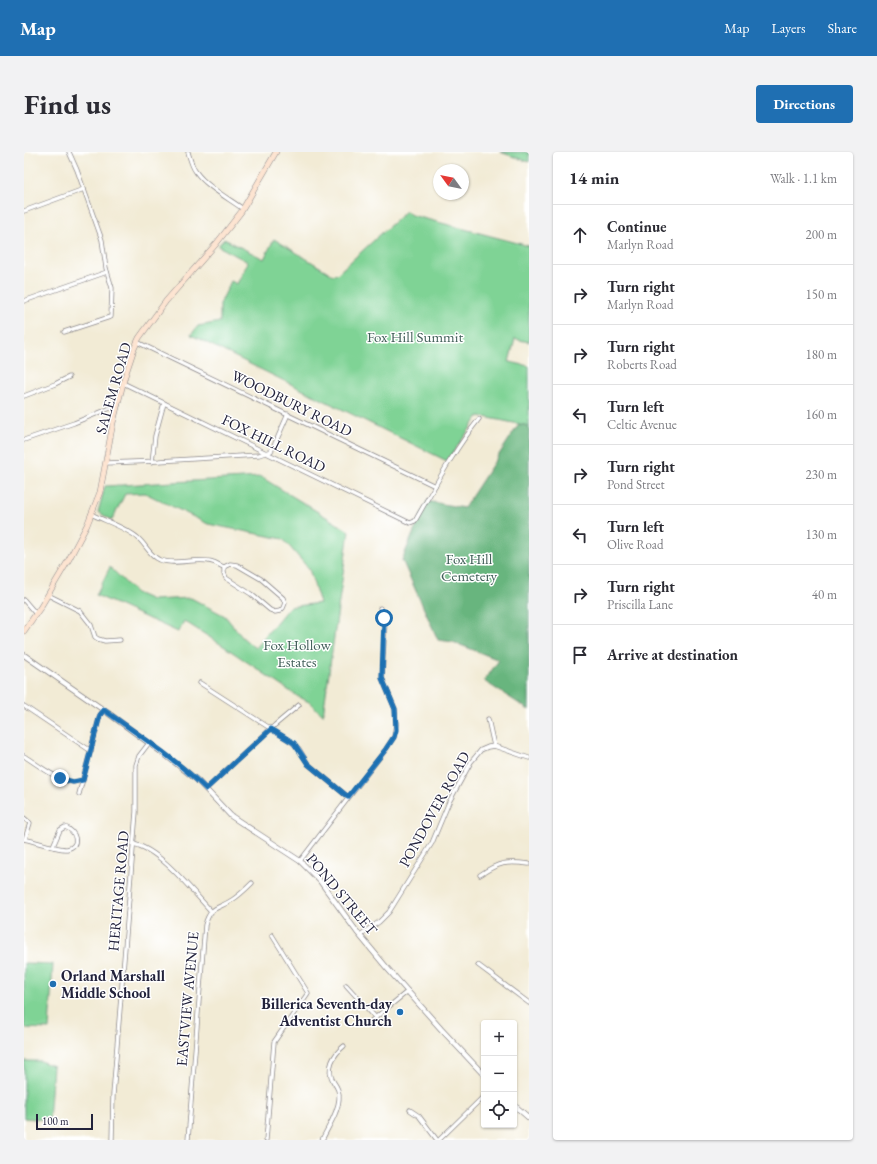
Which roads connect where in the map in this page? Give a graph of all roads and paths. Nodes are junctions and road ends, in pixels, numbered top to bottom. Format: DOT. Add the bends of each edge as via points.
graph roads {
  1 [pos="69,152"];
  2 [pos="188,152"];
  3 [pos="276,152"];
  4 [pos="84,189"];
  5 [pos="243,209"];
  6 [pos="24,211"];
  7 [pos="107,272"];
  8 [pos="24,301"];
  9 [pos="64,332"];
  10 [pos="137,342"];
  11 [pos="69,377"];
  12 [pos="123,383"];
  13 [pos="24,396"];
  14 [pos="164,403"];
  15 [pos="118,405"];
  16 [pos="288,414"];
  17 [pos="479,419"];
  18 [pos="24,440"];
  19 [pos="266,453"];
  20 [pos="152,462"];
  21 [pos="106,463"];
  22 [pos="435,486"];
  23 [pos="91,514"];
  24 [pos="224,567"];
  25 [pos="48,595"];
  26 [pos="24,600"];
  27 [pos="380,608"];
  28 [pos="36,614"];
  29 [pos="24,631"];
  30 [pos="120,640"];
  31 [pos="24,655"];
  32 [pos="200,684"];
  33 [pos="299,705"];
  34 [pos="24,706"];
  35 [pos="104,710"];
  36 [pos="488,719"];
  37 [pos="271,729"];
  38 [pos="149,743"];
  39 [pos="494,746"];
  40 [pos="91,751"];
  41 [pos="24,756"];
  42 [pos="529,758"];
  43 [pos="83,780"];
  44 [pos="206,789"];
  45 [pos="79,794"];
  46 [pos="348,797"];
  47 [pos="24,818"];
  48 [pos="25,839"];
  49 [pos="133,844"];
  50 [pos="52,846"];
  51 [pos="300,861"];
  52 [pos="529,864"];
  53 [pos="480,875"];
  54 [pos="252,883"];
  55 [pos="211,911"];
  56 [pos="272,935"];
  57 [pos="360,935"];
  58 [pos="478,965"];
  59 [pos="346,985"];
  60 [pos="408,991"];
  61 [pos="529,1003"];
  62 [pos="376,1018"];
  63 [pos="370,1022"];
  64 [pos="344,1046"];
  65 [pos="481,1072"];
  66 [pos="481,1099"];
  67 [pos="517,1108"];
  68 [pos="410,1110"];
  69 [pos="529,1118"];
  70 [pos="112,1140"];
  71 [pos="188,1140"];
  72 [pos="266,1140"];
  73 [pos="322,1140"];
  74 [pos="438,1140"];
  1 -- 4 [label="street"];
  2 -- 5 [label="street" via="198,175"];
  3 -- 5 [label="main road, SALEM ROAD"];
  4 -- 6 [label="street"];
  4 -- 7 [label="street" via="102,240"];
  5 -- 10 [label="main road, SALEM ROAD" via="166,301"];
  7 -- 8 [label="street"];
  7 -- 9 [label="street" via="112,288 111,316"];
  10 -- 12 [label="main road, SALEM ROAD"];
  10 -- 16 [label="street, WOODBURY ROAD"];
  11 -- 13 [label="street"];
  12 -- 14 [label="street, FOX HILL ROAD"];
  12 -- 15 [label="main road, SALEM ROAD"];
  14 -- 19 [label="street, FOX HILL ROAD"];
  14 -- 20 [label="street" via="156,431"];
  15 -- 18 [label="street"];
  15 -- 21 [label="main road, SALEM ROAD"];
  16 -- 19 [label="street" via="274,446"];
  16 -- 22 [label="street, WOODBURY ROAD"];
  17 -- 22 [label="street"];
  19 -- 20 [label="street" via="259,456"];
  19 -- 22 [label="street, FOX HILL ROAD" via="410,522 415,521"];
  20 -- 21 [label="street"];
  21 -- 23 [label="main road, SALEM ROAD" via="100,492"];
  23 -- 24 [label="street" via="131,534 160,560 176,563 213,562"];
  23 -- 25 [label="main road, SALEM ROAD" via="77,545"];
  24 -- 24 [label="street" via="230,564 237,565 260,579 283,598 284,608 275,612 270,610 251,594 230,582 226,578"];
  25 -- 28 [label="main road, SALEM ROAD"];
  25 -- 30 [label="street" via="80,610 98,639"];
  26 -- 28 [label="street"];
  27 -- 46 [label="street" via="385,621 382,678 395,709 396,730 386,749"];
  28 -- 29 [label="main road, SALEM ROAD"];
  31 -- 35 [label="street, POND STREET"];
  32 -- 37 [label="street"];
  33 -- 37 [label="street"];
  34 -- 40 [label="street"];
  35 -- 38 [label="street, POND STREET"];
  35 -- 40 [label="street" via="100,715"];
  36 -- 39 [label="street"];
  37 -- 44 [label="street"];
  37 -- 46 [label="street" via="294,743 308,764"];
  38 -- 44 [label="street, POND STREET" via="186,770"];
  38 -- 49 [label="street, HERITAGE ROAD" via="136,764"];
  39 -- 42 [label="street"];
  39 -- 57 [label="street, PONDOVER ROAD" via="481,750 471,762 449,802 432,843 389,912 381,921"];
  40 -- 43 [label="street"];
  41 -- 43 [label="street" via="67,781"];
  43 -- 45 [label="street"];
  44 -- 51 [label="street, POND STREET" via="231,816"];
  46 -- 51 [label="street"];
  47 -- 48 [label="street" via="30,823"];
  48 -- 50 [label="street"];
  49 -- 55 [label="street" via="146,848 170,867"];
  49 -- 70 [label="street, HERITAGE ROAD"];
  50 -- 50 [label="street" via="60,830 65,827 76,835 72,847 66,849"];
  51 -- 57 [label="street, POND STREET" via="320,881"];
  52 -- 53 [label="street" via="504,862"];
  54 -- 55 [label="street" via="232,900"];
  55 -- 71 [label="street, EASTVIEW AVENUE" via="205,925"];
  56 -- 72 [label="street" via="308,993 274,1042"];
  57 -- 60 [label="street, POND STREET"];
  58 -- 61 [label="street"];
  59 -- 62 [label="street"];
  60 -- 62 [label="street"];
  60 -- 65 [label="street, POND STREET"];
  62 -- 63 [label="street"];
  64 -- 73 [label="street" via="330,1065 330,1074 339,1098"];
  66 -- 74 [label="street"];
  67 -- 69 [label="street"];
  68 -- 74 [label="street"];
}
